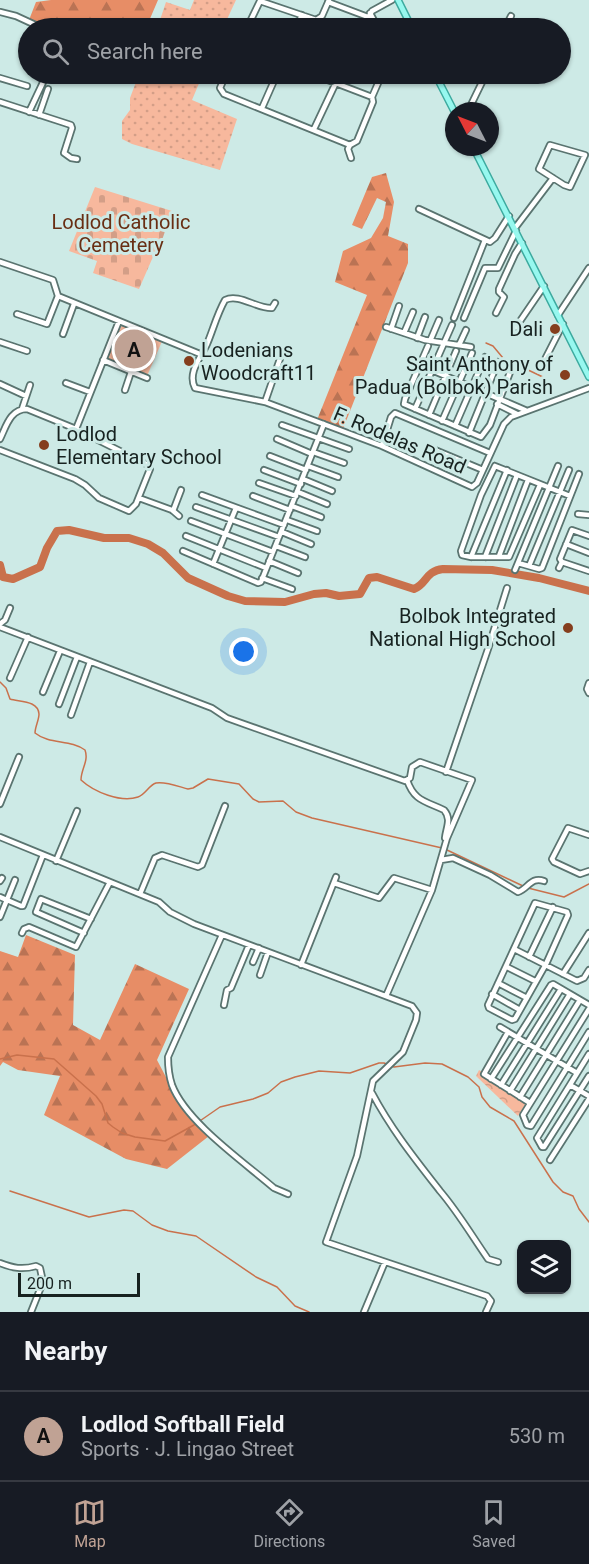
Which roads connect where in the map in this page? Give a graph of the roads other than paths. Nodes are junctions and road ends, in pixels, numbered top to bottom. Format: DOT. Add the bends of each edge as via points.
graph roads {
  1 [pos="392,0"];
  2 [pos="398,0"];
  3 [pos="328,1"];
  4 [pos="0,12"];
  5 [pos="302,15"];
  6 [pos="369,15"];
  7 [pos="20,18"];
  8 [pos="252,18"];
  9 [pos="301,18"];
  10 [pos="310,18"];
  11 [pos="320,18"];
  12 [pos="367,18"];
  13 [pos="371,18"];
  14 [pos="407,18"];
  15 [pos="0,78"];
  16 [pos="18,83"];
  17 [pos="20,84"];
  18 [pos="42,84"];
  19 [pos="221,84"];
  20 [pos="273,84"];
  21 [pos="336,84"];
  22 [pos="338,84"];
  23 [pos="378,84"];
  24 [pos="440,84"];
  25 [pos="481,84"];
  26 [pos="27,86"];
  27 [pos="48,89"];
  28 [pos="372,98"];
  29 [pos="0,102"];
  30 [pos="449,102"];
  31 [pos="472,102"];
  32 [pos="262,108"];
  33 [pos="29,112"];
  34 [pos="39,116"];
  35 [pos="60,122"];
  36 [pos="314,129"];
  37 [pos="58,130"];
  38 [pos="350,145"];
  39 [pos="478,156"];
  40 [pos="351,158"];
  41 [pos="77,159"];
  42 [pos="553,178"];
  43 [pos="419,209"];
  44 [pos="509,216"];
  45 [pos="516,229"];
  46 [pos="485,240"];
  47 [pos="522,243"];
  48 [pos="0,262"];
  49 [pos="589,268"];
  50 [pos="544,286"];
  51 [pos="58,296"];
  52 [pos="275,303"];
  53 [pos="74,304"];
  54 [pos="399,306"];
  55 [pos="413,312"];
  56 [pos="17,314"];
  57 [pos="496,314"];
  58 [pos="558,315"];
  59 [pos="425,317"];
  60 [pos="454,318"];
  61 [pos="464,318"];
  62 [pos="439,320"];
  63 [pos="119,321"];
  64 [pos="563,324"];
  65 [pos="452,325"];
  66 [pos="516,327"];
  67 [pos="466,330"];
  68 [pos="63,333"];
  69 [pos="404,333"];
  70 [pos="417,338"];
  71 [pos="0,342"];
  72 [pos="429,343"];
  73 [pos="444,343"];
  74 [pos="459,345"];
  75 [pos="27,351"];
  76 [pos="456,351"];
  77 [pos="282,353"];
  78 [pos="200,354"];
  79 [pos="485,357"];
  80 [pos="103,360"];
  81 [pos="498,362"];
  82 [pos="420,365"];
  83 [pos="512,367"];
  84 [pos="541,367"];
  85 [pos="587,370"];
  86 [pos="433,371"];
  87 [pos="131,372"];
  88 [pos="446,377"];
  89 [pos="589,377"];
  90 [pos="147,378"];
  91 [pos="66,383"];
  92 [pos="459,383"];
  93 [pos="0,384"];
  94 [pos="30,385"];
  95 [pos="589,388"];
  96 [pos="472,389"];
  97 [pos="125,390"];
  98 [pos="90,392"];
  99 [pos="484,394"];
  100 [pos="26,396"];
  101 [pos="265,402"];
  102 [pos="498,402"];
  103 [pos="22,409"];
  104 [pos="415,409"];
  105 [pos="526,410"];
  106 [pos="517,414"];
  107 [pos="429,415"];
  108 [pos="442,421"];
  109 [pos="324,424"];
  110 [pos="282,425"];
  111 [pos="455,426"];
  112 [pos="76,429"];
  113 [pos="469,433"];
  114 [pos="0,439"];
  115 [pos="277,439"];
  116 [pos="318,439"];
  117 [pos="382,446"];
  118 [pos="0,450"];
  119 [pos="349,450"];
  120 [pos="435,450"];
  121 [pos="313,453"];
  122 [pos="490,453"];
  123 [pos="270,456"];
  124 [pos="487,462"];
  125 [pos="344,463"];
  126 [pos="495,466"];
  127 [pos="558,466"];
  128 [pos="307,468"];
  129 [pos="264,470"];
  130 [pos="483,470"];
  131 [pos="507,470"];
  132 [pos="569,470"];
  133 [pos="579,474"];
  134 [pos="517,475"];
  135 [pos="338,477"];
  136 [pos="528,480"];
  137 [pos="302,481"];
  138 [pos="259,483"];
  139 [pos="540,485"];
  140 [pos="549,488"];
  141 [pos="181,490"];
  142 [pos="332,491"];
  143 [pos="559,492"];
  144 [pos="297,494"];
  145 [pos="202,495"];
  146 [pos="253,496"];
  147 [pos="570,496"];
  148 [pos="139,498"];
  149 [pos="327,504"];
  150 [pos="196,507"];
  151 [pos="236,508"];
  152 [pos="291,508"];
  153 [pos="173,511"];
  154 [pos="578,514"];
  155 [pos="589,515"];
  156 [pos="179,516"];
  157 [pos="321,517"];
  158 [pos="232,519"];
  159 [pos="191,521"];
  160 [pos="286,522"];
  161 [pos="317,531"];
  162 [pos="226,533"];
  163 [pos="280,534"];
  164 [pos="186,536"];
  165 [pos="589,536"];
  166 [pos="310,544"];
  167 [pos="566,544"];
  168 [pos="276,546"];
  169 [pos="219,549"];
  170 [pos="183,551"];
  171 [pos="273,552"];
  172 [pos="589,553"];
  173 [pos="471,556"];
  174 [pos="499,556"];
  175 [pos="305,557"];
  176 [pos="485,557"];
  177 [pos="269,561"];
  178 [pos="562,562"];
  179 [pos="518,563"];
  180 [pos="213,564"];
  181 [pos="529,566"];
  182 [pos="266,568"];
  183 [pos="559,568"];
  184 [pos="515,570"];
  185 [pos="589,571"];
  186 [pos="298,573"];
  187 [pos="262,578"];
  188 [pos="507,588"];
  189 [pos="292,589"];
  190 [pos="10,608"];
  191 [pos="0,626"];
  192 [pos="28,637"];
  193 [pos="60,651"];
  194 [pos="77,657"];
  195 [pos="90,662"];
  196 [pos="10,678"];
  197 [pos="589,683"];
  198 [pos="43,692"];
  199 [pos="589,693"];
  200 [pos="59,704"];
  201 [pos="72,715"];
  202 [pos="19,757"];
  203 [pos="446,772"];
  204 [pos="407,780"];
  205 [pos="0,804"];
  206 [pos="225,806"];
  207 [pos="77,811"];
  208 [pos="589,835"];
  209 [pos="0,837"];
  210 [pos="444,850"];
  211 [pos="44,855"];
  212 [pos="441,860"];
  213 [pos="56,861"];
  214 [pos="589,871"];
  215 [pos="336,877"];
  216 [pos="15,880"];
  217 [pos="544,880"];
  218 [pos="110,882"];
  219 [pos="334,883"];
  220 [pos="432,890"];
  221 [pos="140,894"];
  222 [pos="0,897"];
  223 [pos="6,900"];
  224 [pos="553,907"];
  225 [pos="0,916"];
  226 [pos="91,919"];
  227 [pos="22,933"];
  228 [pos="84,933"];
  229 [pos="589,933"];
  230 [pos="222,935"];
  231 [pos="249,945"];
  232 [pos="259,948"];
  233 [pos="513,949"];
  234 [pos="268,952"];
  235 [pos="529,957"];
  236 [pos="253,962"];
  237 [pos="546,964"];
  238 [pos="301,965"];
  239 [pos="507,967"];
  240 [pos="589,970"];
  241 [pos="563,974"];
  242 [pos="260,975"];
  243 [pos="586,980"];
  244 [pos="535,981"];
  245 [pos="498,982"];
  246 [pos="561,989"];
  247 [pos="492,994"];
  248 [pos="570,994"];
  249 [pos="386,996"];
  250 [pos="526,998"];
  251 [pos="580,1000"];
  252 [pos="224,1005"];
  253 [pos="589,1007"];
  254 [pos="520,1010"];
  255 [pos="500,1028"];
  256 [pos="508,1032"];
  257 [pos="589,1032"];
  258 [pos="518,1037"];
  259 [pos="528,1043"];
  260 [pos="537,1049"];
  261 [pos="589,1054"];
  262 [pos="547,1055"];
  263 [pos="557,1061"];
  264 [pos="567,1067"];
  265 [pos="577,1073"];
  266 [pos="589,1076"];
  267 [pos="491,1079"];
  268 [pos="570,1084"];
  269 [pos="501,1085"];
  270 [pos="510,1091"];
  271 [pos="580,1091"];
  272 [pos="372,1092"];
  273 [pos="520,1097"];
  274 [pos="589,1098"];
  275 [pos="530,1103"];
  276 [pos="550,1160"];
  277 [pos="288,1194"];
  278 [pos="385,1262"];
  279 [pos="498,1262"];
  280 [pos="0,1263"];
  281 [pos="31,1312"];
  282 [pos="364,1312"];
  283 [pos="486,1312"];
  1 -- 6 [label="street"];
  2 -- 14 [label="main road"];
  3 -- 6 [label="street"];
  3 -- 11 [label="street"];
  4 -- 7 [label="street"];
  5 -- 8 [label="street" via="260,1"];
  5 -- 9 [label="street"];
  5 -- 10 [label="street"];
  6 -- 12 [label="street"];
  6 -- 13 [label="street"];
  15 -- 16 [label="street"];
  17 -- 26 [label="street"];
  18 -- 33 [label="street"];
  19 -- 32 [label="street" via="222,93"];
  20 -- 32 [label="street"];
  21 -- 36 [label="street"];
  22 -- 28 [label="street"];
  23 -- 28 [label="street"];
  24 -- 30 [label="main road"];
  25 -- 31 [label="street"];
  27 -- 34 [label="street"];
  28 -- 38 [label="street" via="357,141"];
  29 -- 33 [label="street"];
  32 -- 36 [label="street"];
  33 -- 34 [label="street"];
  34 -- 35 [label="street"];
  35 -- 37 [label="street"];
  35 -- 41 [label="street" via="72,128 64,153"];
  36 -- 38 [label="street"];
  38 -- 40 [label="street"];
  39 -- 44 [label="main road"];
  42 -- 42 [label="street" via="539,167 550,145 585,155 570,187"];
  42 -- 45 [label="street"];
  43 -- 46 [label="street"];
  44 -- 45 [label="main road"];
  44 -- 46 [label="street" via="492,242"];
  45 -- 47 [label="main road"];
  45 -- 61 [label="street" via="498,268 484,268"];
  46 -- 60 [label="street"];
  47 -- 50 [label="main road"];
  47 -- 57 [label="street" via="499,289 504,297"];
  48 -- 51 [label="street" via="53,280"];
  49 -- 58 [label="street"];
  50 -- 58 [label="main road"];
  50 -- 66 [label="street"];
  51 -- 53 [label="street"];
  51 -- 56 [label="street" via="47,324"];
  52 -- 78 [label="street" via="266,308 228,298"];
  53 -- 63 [label="street"];
  53 -- 68 [label="street"];
  54 -- 69 [label="street" via="388,328"];
  55 -- 69 [label="street"];
  58 -- 64 [label="main road"];
  59 -- 70 [label="street"];
  62 -- 72 [label="street"];
  63 -- 78 [label="street"];
  63 -- 80 [label="street"];
  64 -- 84 [label="street"];
  64 -- 85 [label="main road"];
  65 -- 73 [label="street"];
  67 -- 74 [label="street"];
  69 -- 70 [label="street"];
  70 -- 72 [label="street"];
  71 -- 75 [label="street"];
  72 -- 73 [label="street"];
  72 -- 82 [label="street"];
  73 -- 74 [label="street"];
  73 -- 86 [label="street"];
  74 -- 92 [label="street" via="471,350"];
  76 -- 88 [label="street"];
  77 -- 101 [label="street"];
  78 -- 101 [label="street, F. Rodelas Road" via="193,385 202,391"];
  79 -- 96 [label="street"];
  80 -- 87 [label="street"];
  80 -- 98 [label="street"];
  81 -- 99 [label="street"];
  82 -- 86 [label="street"];
  82 -- 104 [label="street" via="404,403"];
  83 -- 102 [label="street"];
  85 -- 89 [label="main road"];
  86 -- 88 [label="street"];
  86 -- 104 [label="street"];
  87 -- 90 [label="street"];
  87 -- 97 [label="street"];
  88 -- 92 [label="street"];
  88 -- 107 [label="street"];
  91 -- 98 [label="street"];
  92 -- 96 [label="street"];
  92 -- 108 [label="street"];
  93 -- 100 [label="street"];
  94 -- 100 [label="street"];
  95 -- 105 [label="street, F. Rodelas Road"];
  96 -- 99 [label="street"];
  96 -- 111 [label="street"];
  98 -- 112 [label="street"];
  99 -- 102 [label="street"];
  99 -- 113 [label="street"];
  100 -- 103 [label="street"];
  101 -- 109 [label="street, F. Rodelas Road"];
  102 -- 105 [label="street"];
  102 -- 106 [label="street"];
  102 -- 113 [label="street" via="483,436"];
  103 -- 112 [label="street"];
  103 -- 114 [label="street" via="11,416"];
  104 -- 107 [label="street"];
  105 -- 106 [label="street, F. Rodelas Road"];
  106 -- 122 [label="street, F. Rodelas Road" via="507,420"];
  107 -- 108 [label="street"];
  108 -- 111 [label="street"];
  109 -- 116 [label="street"];
  109 -- 117 [label="street, F. Rodelas Road"];
  110 -- 116 [label="street"];
  111 -- 113 [label="street"];
  112 -- 148 [label="street" via="148,465"];
  115 -- 121 [label="street"];
  116 -- 119 [label="street"];
  116 -- 121 [label="street"];
  117 -- 122 [label="street" via="395,413"];
  117 -- 130 [label="street, F. Rodelas Road" via="472,487"];
  118 -- 148 [label="street" via="75,479 99,498 129,511"];
  120 -- 130 [label="street"];
  121 -- 125 [label="street"];
  121 -- 128 [label="street"];
  122 -- 124 [label="street, F. Rodelas Road"];
  123 -- 128 [label="street"];
  124 -- 126 [label="street"];
  124 -- 130 [label="street, F. Rodelas Road"];
  126 -- 131 [label="street"];
  126 -- 173 [label="street" via="460,550 462,555"];
  127 -- 140 [label="street"];
  128 -- 135 [label="street"];
  128 -- 137 [label="street"];
  129 -- 137 [label="street"];
  131 -- 134 [label="street"];
  131 -- 173 [label="street"];
  132 -- 143 [label="street"];
  133 -- 147 [label="street"];
  134 -- 136 [label="street"];
  134 -- 176 [label="street"];
  136 -- 139 [label="street"];
  136 -- 174 [label="street"];
  137 -- 142 [label="street"];
  137 -- 144 [label="street"];
  138 -- 144 [label="street"];
  139 -- 140 [label="street"];
  139 -- 174 [label="street" via="508,557"];
  140 -- 143 [label="street"];
  140 -- 179 [label="street"];
  141 -- 153 [label="street"];
  143 -- 147 [label="street"];
  143 -- 181 [label="street"];
  144 -- 149 [label="street"];
  144 -- 152 [label="street"];
  145 -- 151 [label="street"];
  146 -- 152 [label="street"];
  147 -- 181 [label="street" via="542,568"];
  148 -- 153 [label="street"];
  150 -- 158 [label="street"];
  151 -- 158 [label="street"];
  151 -- 160 [label="street"];
  152 -- 157 [label="street"];
  152 -- 160 [label="street"];
  153 -- 156 [label="street"];
  154 -- 155 [label="street"];
  158 -- 162 [label="street"];
  158 -- 163 [label="street"];
  159 -- 162 [label="street"];
  160 -- 161 [label="street"];
  160 -- 163 [label="street"];
  162 -- 169 [label="street"];
  162 -- 171 [label="street"];
  163 -- 166 [label="street"];
  163 -- 168 [label="street"];
  164 -- 169 [label="street"];
  165 -- 167 [label="street" via="572,530"];
  167 -- 172 [label="street"];
  167 -- 178 [label="street"];
  168 -- 171 [label="street"];
  168 -- 175 [label="street"];
  169 -- 180 [label="street"];
  169 -- 182 [label="street"];
  170 -- 180 [label="street"];
  171 -- 177 [label="street"];
  173 -- 176 [label="street"];
  174 -- 176 [label="street"];
  177 -- 182 [label="street"];
  177 -- 186 [label="street"];
  178 -- 183 [label="street"];
  178 -- 185 [label="street"];
  179 -- 181 [label="street"];
  179 -- 184 [label="street"];
  180 -- 187 [label="street" via="258,583"];
  182 -- 187 [label="street"];
  187 -- 189 [label="street"];
  188 -- 203 [label="street"];
  190 -- 191 [label="street"];
  191 -- 192 [label="street"];
  192 -- 193 [label="street"];
  192 -- 196 [label="street"];
  193 -- 194 [label="street"];
  193 -- 198 [label="street"];
  194 -- 195 [label="street"];
  194 -- 200 [label="street"];
  195 -- 201 [label="street"];
  195 -- 204 [label="street" via="227,717"];
  197 -- 199 [label="street"];
  202 -- 205 [label="street"];
  203 -- 204 [label="street" via="420,762 412,767"];
  203 -- 210 [label="street" via="472,780"];
  204 -- 210 [label="street" via="415,797 444,810 448,816"];
  206 -- 221 [label="street" via="202,865 158,855"];
  207 -- 213 [label="street"];
  208 -- 214 [label="street" via="567,828 552,858 580,874"];
  209 -- 211 [label="street"];
  210 -- 212 [label="street"];
  211 -- 213 [label="street"];
  211 -- 223 [label="street" via="23,906"];
  212 -- 217 [label="street" via="453,858 518,892 532,881"];
  212 -- 220 [label="street"];
  213 -- 218 [label="street"];
  215 -- 219 [label="street"];
  216 -- 223 [label="street"];
  218 -- 221 [label="street"];
  218 -- 226 [label="street"];
  219 -- 220 [label="street" via="380,898 394,878"];
  219 -- 238 [label="street"];
  220 -- 249 [label="street"];
  221 -- 230 [label="street"];
  222 -- 223 [label="street"];
  223 -- 225 [label="street"];
  224 -- 233 [label="street" via="534,904"];
  224 -- 235 [label="street"];
  224 -- 237 [label="street" via="568,914"];
  226 -- 228 [label="street"];
  226 -- 228 [label="street" via="41,899 36,912"];
  227 -- 228 [label="street" via="29,927 75,948"];
  229 -- 241 [label="street"];
  230 -- 231 [label="street"];
  230 -- 277 [label="street" via="168,1057 172,1087 192,1117 274,1188"];
  231 -- 232 [label="street"];
  231 -- 252 [label="street"];
  232 -- 234 [label="street"];
  232 -- 236 [label="street"];
  233 -- 235 [label="street"];
  233 -- 239 [label="street"];
  234 -- 238 [label="street"];
  234 -- 242 [label="street"];
  235 -- 237 [label="street"];
  237 -- 241 [label="street"];
  237 -- 244 [label="street"];
  238 -- 249 [label="street"];
  239 -- 244 [label="street"];
  239 -- 245 [label="street"];
  240 -- 243 [label="street"];
  241 -- 243 [label="street" via="577,981"];
  244 -- 250 [label="street"];
  245 -- 247 [label="street"];
  245 -- 250 [label="street"];
  246 -- 248 [label="street"];
  246 -- 258 [label="street" via="551,985"];
  246 -- 259 [label="street"];
  247 -- 254 [label="street"];
  247 -- 254 [label="street" via="489,1008 512,1020"];
  248 -- 251 [label="street"];
  248 -- 260 [label="street"];
  249 -- 272 [label="street" via="412,1006 416,1020 403,1052 373,1081"];
  250 -- 254 [label="street"];
  251 -- 253 [label="street"];
  251 -- 262 [label="street"];
  253 -- 263 [label="street"];
  255 -- 256 [label="street"];
  256 -- 258 [label="street"];
  256 -- 267 [label="street" via="484,1072"];
  257 -- 264 [label="street"];
  258 -- 259 [label="street"];
  258 -- 267 [label="street"];
  259 -- 260 [label="street"];
  259 -- 269 [label="street"];
  260 -- 262 [label="street"];
  260 -- 270 [label="street"];
  261 -- 265 [label="street"];
  262 -- 263 [label="street"];
  262 -- 273 [label="street"];
  263 -- 264 [label="street"];
  263 -- 275 [label="street"];
  264 -- 265 [label="street"];
  264 -- 275 [label="street" via="529,1126 523,1117"];
  265 -- 268 [label="street"];
  266 -- 271 [label="street"];
  267 -- 269 [label="street"];
  268 -- 271 [label="street"];
  268 -- 271 [label="street" via="537,1137 542,1147"];
  269 -- 270 [label="street"];
  270 -- 273 [label="street"];
  271 -- 274 [label="street"];
  272 -- 278 [label="street" via="357,1156 326,1239"];
  272 -- 279 [label="street" via="394,1132 488,1259"];
  273 -- 275 [label="street"];
  274 -- 276 [label="street"];
  278 -- 282 [label="street"];
  278 -- 283 [label="street" via="489,1297"];
  280 -- 281 [label="street" via="15,1268 40,1268 43,1282"];
}
